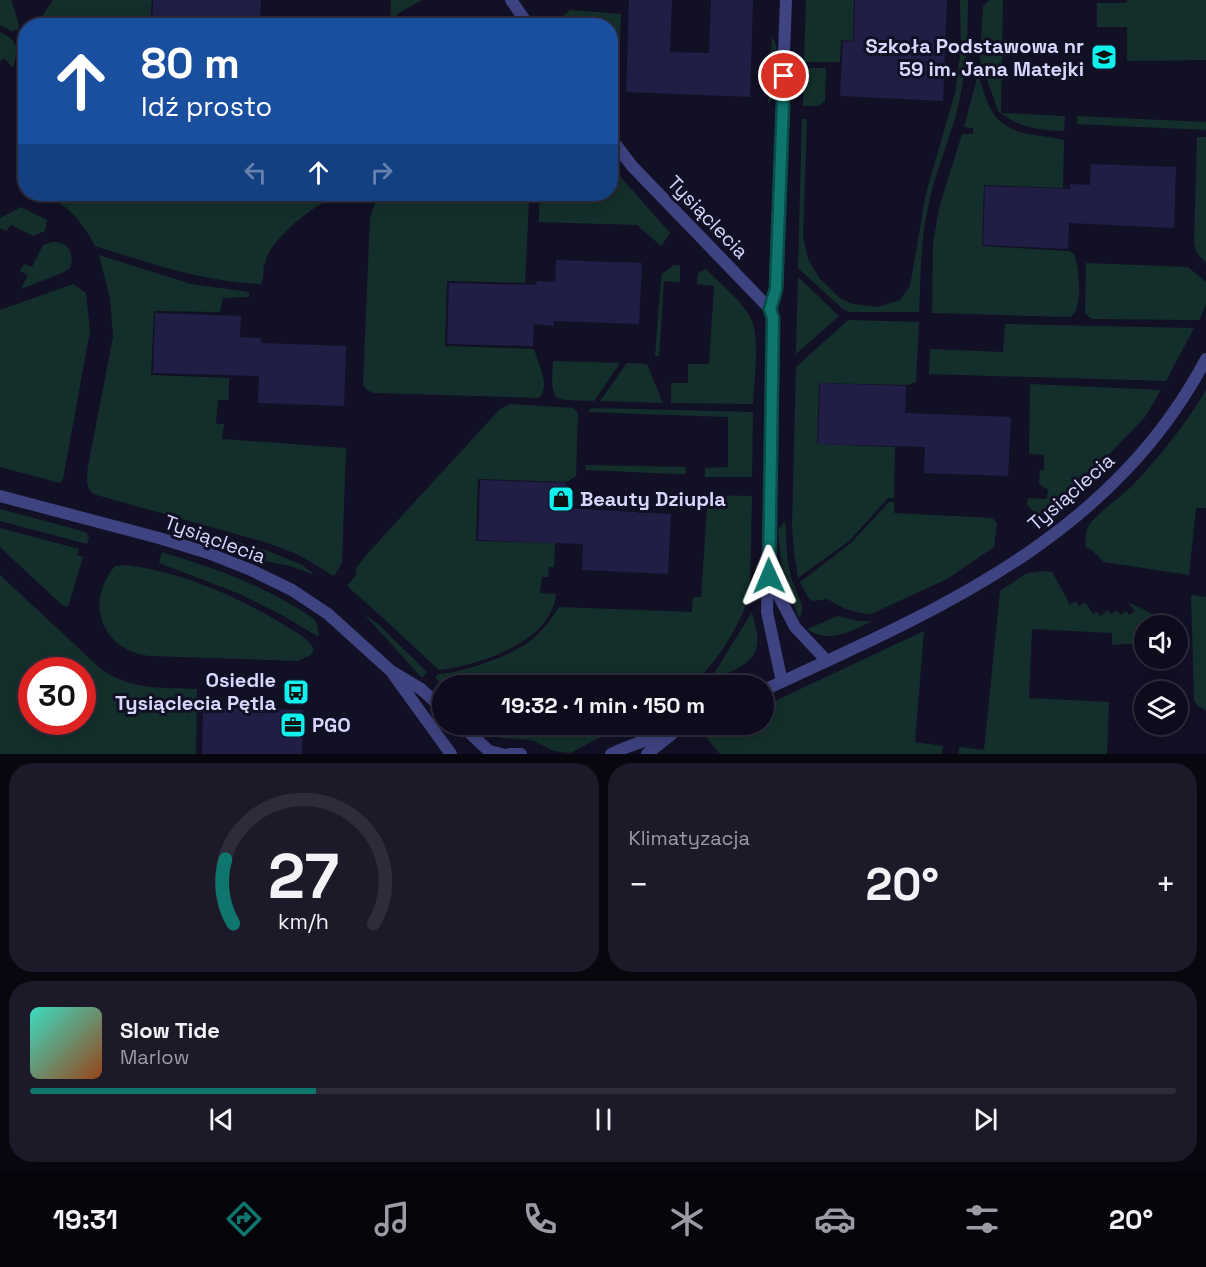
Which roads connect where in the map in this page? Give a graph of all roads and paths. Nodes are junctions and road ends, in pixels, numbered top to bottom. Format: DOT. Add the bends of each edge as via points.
graph roads {
  1 [pos="511,0"];
  2 [pos="786,0"];
  3 [pos="523,18"];
  4 [pos="618,148"];
  5 [pos="770,309"];
  6 [pos="1206,359"];
  7 [pos="0,496"];
  8 [pos="769,576"];
  9 [pos="826,661"];
  10 [pos="391,670"];
  11 [pos="782,681"];
  12 [pos="774,685"];
  13 [pos="432,699"];
  14 [pos="472,735"];
  15 [pos="660,735"];
  16 [pos="670,735"];
  17 [pos="451,754"];
  18 [pos="502,754"];
  19 [pos="509,754"];
  20 [pos="521,754"];
  21 [pos="611,754"];
  22 [pos="647,754"];
  1 -- 3 [label="street"];
  2 -- 5 [label="street" via="776,289"];
  4 -- 5 [label="street, Tysiąclecia"];
  5 -- 8 [label="street" via="773,318"];
  6 -- 9 [label="street, Tysiąclecia" via="1159,433 1074,519 982,583"];
  7 -- 10 [label="street, Tysiąclecia" via="159,538 251,570 320,608"];
  8 -- 9 [label="street" via="795,627"];
  8 -- 11 [label="street" via="767,612"];
  9 -- 11 [label="street, Tysiąclecia"];
  10 -- 13 [label="street, Tysiąclecia"];
  10 -- 17 [label="street, Tysiąclecia"];
  11 -- 12 [label="street, Tysiąclecia"];
  14 -- 18 [label="street" via="489,751"];
  15 -- 21 [label="street"];
  16 -- 22 [label="street"];
  19 -- 20 [label="street"];
}
